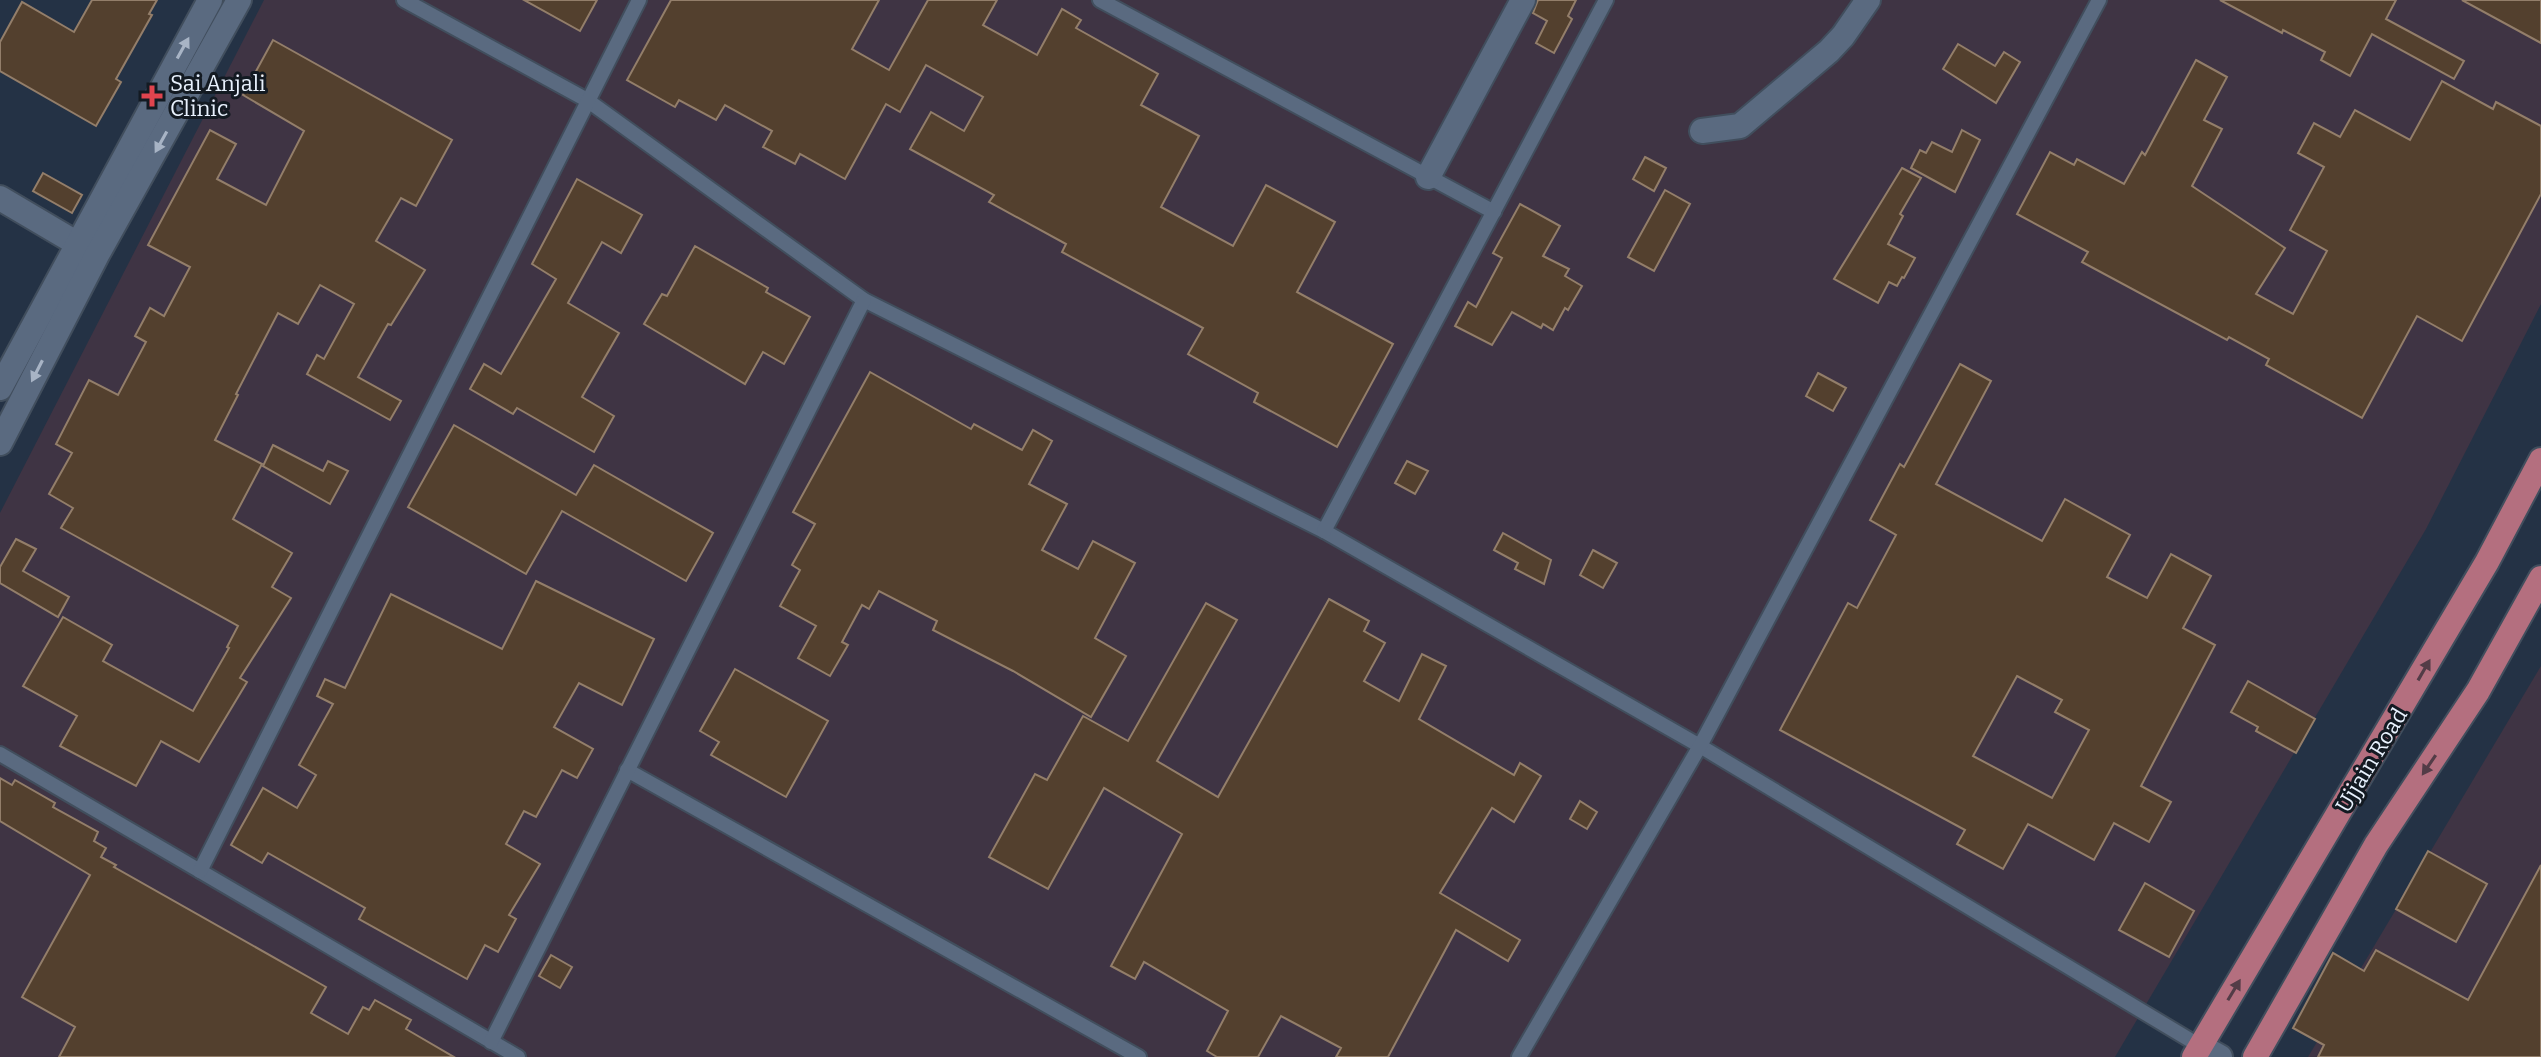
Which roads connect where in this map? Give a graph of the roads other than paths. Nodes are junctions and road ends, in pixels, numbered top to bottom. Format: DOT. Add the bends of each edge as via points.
graph roads {
  1 [pos="210,0"];
  2 [pos="239,0"];
  3 [pos="404,0"];
  4 [pos="639,0"];
  5 [pos="1100,0"];
  6 [pos="1523,0"];
  7 [pos="1606,0"];
  8 [pos="1868,0"];
  9 [pos="2099,0"];
  10 [pos="587,100"];
  11 [pos="1702,131"];
  12 [pos="1428,177"];
  13 [pos="0,198"];
  14 [pos="1494,212"];
  15 [pos="87,249"];
  16 [pos="864,300"];
  17 [pos="0,388"];
  18 [pos="0,443"];
  19 [pos="2541,460"];
  20 [pos="1324,531"];
  21 [pos="2541,578"];
  22 [pos="1700,746"];
  23 [pos="0,754"];
  24 [pos="627,770"];
  25 [pos="200,871"];
  26 [pos="491,1042"];
  27 [pos="2205,1053"];
  28 [pos="518,1057"];
  29 [pos="1139,1057"];
  30 [pos="1519,1057"];
  31 [pos="2255,1057"];
  15 -- 1 [label="street, one-way"];
  2 -- 15 [label="street, one-way"];
  3 -- 10 [label="lane"];
  4 -- 10 [label="lane"];
  5 -- 12 [label="lane"];
  6 -- 12 [label="street"];
  7 -- 14 [label="lane"];
  8 -- 11 [label="street" via="1829,51 1740,126"];
  9 -- 22 [label="lane"];
  10 -- 16 [label="lane"];
  10 -- 25 [label="lane"];
  12 -- 14 [label="lane"];
  13 -- 15 [label="street"];
  14 -- 20 [label="lane"];
  15 -- 17 [label="street"];
  15 -- 18 [label="street, one-way"];
  16 -- 20 [label="lane"];
  16 -- 24 [label="lane"];
  27 -- 19 [label="main road, Ujjain Road, one-way"];
  20 -- 22 [label="lane"];
  21 -- 31 [label="main road, one-way" via="2478,691 2376,845"];
  22 -- 27 [label="lane"];
  22 -- 30 [label="lane"];
  23 -- 25 [label="lane"];
  24 -- 26 [label="lane"];
  24 -- 29 [label="lane"];
  25 -- 26 [label="lane"];
  26 -- 28 [label="lane"];
}
